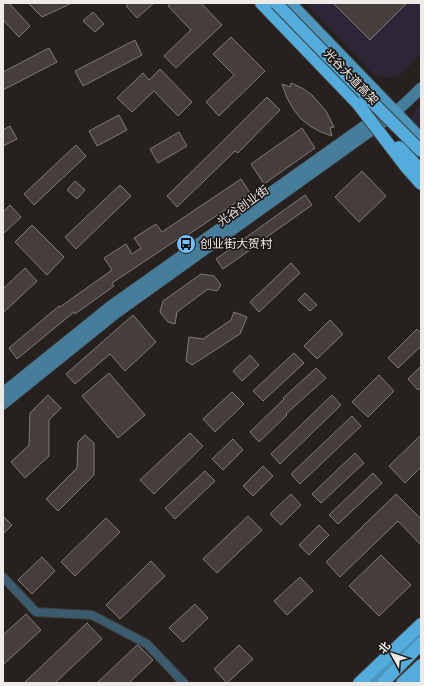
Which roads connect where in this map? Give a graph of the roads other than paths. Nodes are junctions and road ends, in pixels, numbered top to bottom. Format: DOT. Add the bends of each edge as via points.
graph roads {
  1 [pos="257,3"];
  2 [pos="261,3"];
  3 [pos="276,3"];
  4 [pos="290,3"];
  5 [pos="421,79"];
  6 [pos="421,88"];
  7 [pos="358,104"];
  8 [pos="393,110"];
  9 [pos="377,122"];
  10 [pos="421,139"];
  11 [pos="421,151"];
  12 [pos="421,170"];
  13 [pos="421,175"];
  14 [pos="421,184"];
  15 [pos="5,395"];
  16 [pos="3,577"];
  17 [pos="421,624"];
  18 [pos="421,636"];
  19 [pos="421,644"];
  20 [pos="421,648"];
  21 [pos="421,665"];
  22 [pos="421,670"];
  23 [pos="421,677"];
  24 [pos="184,683"];
  25 [pos="358,683"];
  26 [pos="370,683"];
  27 [pos="383,683"];
  28 [pos="402,683"];
  29 [pos="407,683"];
  30 [pos="414,683"];
  1 -- 9 [label="main road" via="353,105"];
  2 -- 7 [label="highway, 光谷大道高架"];
  3 -- 11 [label="highway, 光谷大道高架, bridge"];
  4 -- 8 [label="main road"];
  5 -- 8 [label="main road, 光谷创业街" via="402,97"];
  6 -- 8 [label="main road, 光谷创业街"];
  7 -- 12 [label="highway, 光谷大道高架, bridge"];
  7 -- 14 [label="highway, bridge"];
  8 -- 9 [label="main road, 光谷创业街"];
  8 -- 10 [label="main road"];
  9 -- 13 [label="main road" via="388,140"];
  9 -- 15 [label="main road, 光谷创业街" via="111,306"];
  16 -- 24 [label="street" via="36,612 92,615 147,644"];
  17 -- 25 [label="highway"];
  18 -- 26 [label="main road"];
  19 -- 27 [label="highway"];
  20 -- 27 [label="highway"];
  21 -- 28 [label="highway"];
  22 -- 29 [label="main road"];
  23 -- 30 [label="highway"];
}
